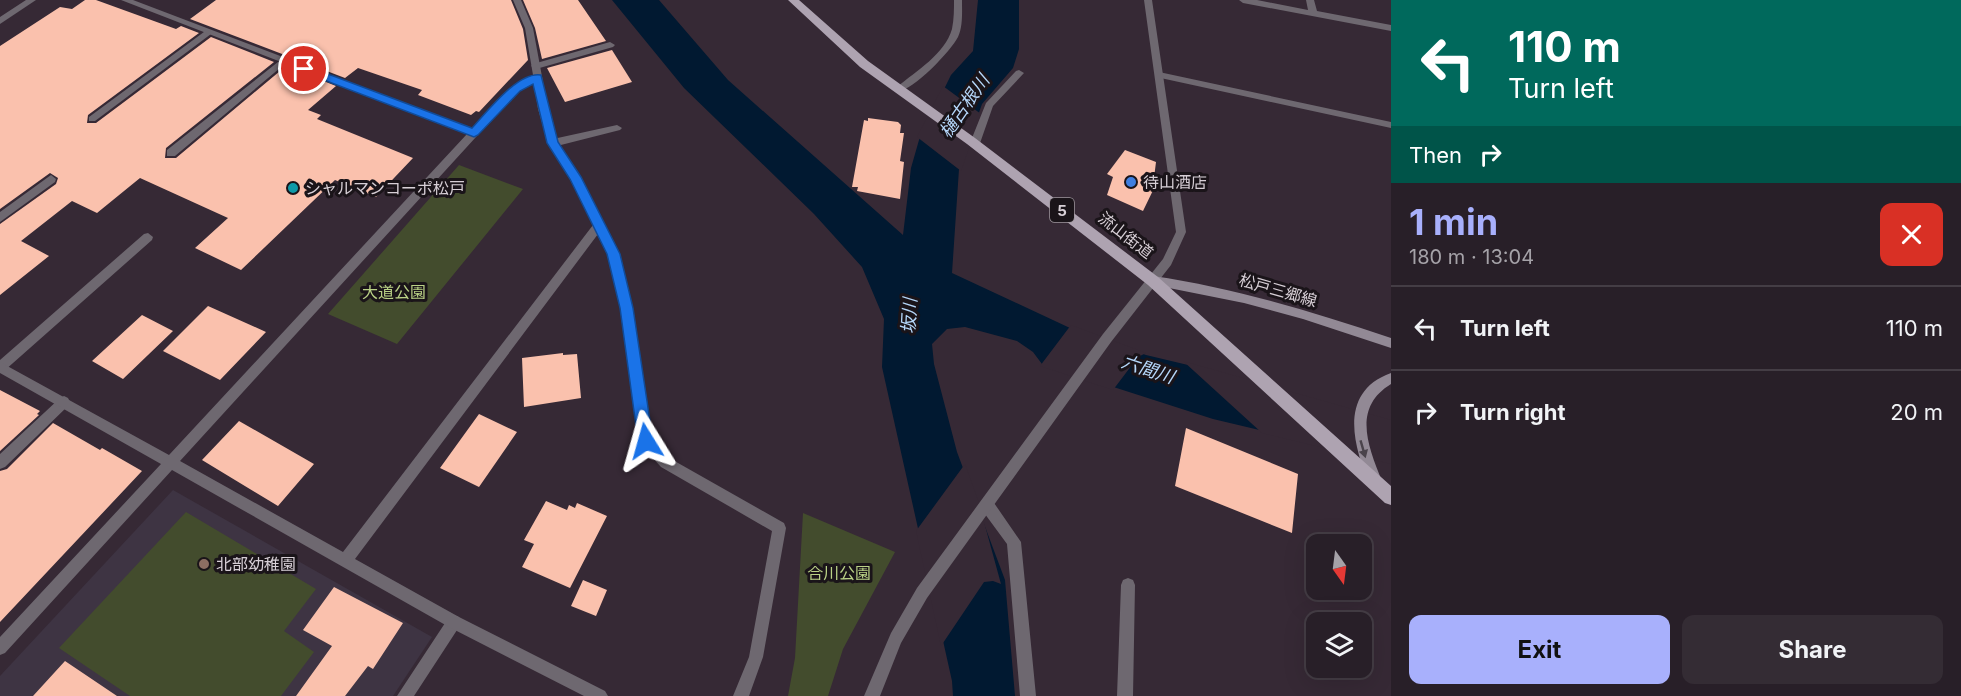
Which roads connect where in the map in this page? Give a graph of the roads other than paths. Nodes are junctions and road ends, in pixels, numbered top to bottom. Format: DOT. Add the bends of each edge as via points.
graph roads {
  1 [pos="32,0"];
  2 [pos="125,0"];
  3 [pos="517,0"];
  4 [pos="793,0"];
  5 [pos="958,0"];
  6 [pos="1148,0"];
  7 [pos="1243,0"];
  8 [pos="1310,0"];
  9 [pos="1313,13"];
  10 [pos="0,21"];
  11 [pos="1391,28"];
  12 [pos="208,32"];
  13 [pos="610,45"];
  14 [pos="283,61"];
  15 [pos="536,72"];
  16 [pos="1018,73"];
  17 [pos="1159,75"];
  18 [pos="900,89"];
  19 [pos="92,119"];
  20 [pos="1391,125"];
  21 [pos="617,128"];
  22 [pos="474,133"];
  23 [pos="973,142"];
  24 [pos="553,143"];
  25 [pos="171,153"];
  26 [pos="51,179"];
  27 [pos="0,218"];
  28 [pos="600,224"];
  29 [pos="147,237"];
  30 [pos="1153,281"];
  31 [pos="1391,343"];
  32 [pos="0,367"];
  33 [pos="1391,378"];
  34 [pos="64,402"];
  35 [pos="0,463"];
  36 [pos="170,464"];
  37 [pos="1376,483"];
  38 [pos="1391,497"];
  39 [pos="984,508"];
  40 [pos="345,560"];
  41 [pos="1128,585"];
  42 [pos="454,622"];
  43 [pos="0,648"];
  44 [pos="405,696"];
  45 [pos="600,696"];
  46 [pos="741,696"];
  47 [pos="872,696"];
  48 [pos="1028,696"];
  49 [pos="1125,696"];
  1 -- 10 [label="street"];
  2 -- 12 [label="street"];
  3 -- 15 [label="street" via="529,28"];
  4 -- 18 [label="main road, 流山街道 / 5" via="864,64"];
  5 -- 18 [label="street" via="956,30 951,41"];
  6 -- 17 [label="street"];
  7 -- 9 [label="street"];
  8 -- 9 [label="street"];
  9 -- 11 [label="street"];
  12 -- 14 [label="street"];
  12 -- 19 [label="street"];
  13 -- 15 [label="street"];
  14 -- 22 [label="street"];
  14 -- 25 [label="street"];
  15 -- 22 [label="street"];
  15 -- 24 [label="street"];
  16 -- 23 [label="street" via="989,105"];
  17 -- 20 [label="street"];
  17 -- 30 [label="street" via="1181,232"];
  18 -- 23 [label="main road, 流山街道 / 5"];
  21 -- 24 [label="street"];
  22 -- 36 [label="street"];
  23 -- 30 [label="main road, 流山街道 / 5"];
  24 -- 28 [label="street"];
  26 -- 27 [label="street"];
  28 -- 40 [label="street"];
  28 -- 46 [label="street" via="613,254 627,308 646,441 666,463 779,528 756,657"];
  29 -- 32 [label="street"];
  30 -- 31 [label="main road, 松戸三郷線" via="1241,296"];
  30 -- 37 [label="main road, 流山街道 / 5"];
  30 -- 39 [label="street"];
  32 -- 34 [label="street"];
  33 -- 37 [label="main road, one-way" via="1371,390 1360,412 1360,435"];
  34 -- 35 [label="street"];
  34 -- 36 [label="street"];
  36 -- 40 [label="street"];
  36 -- 43 [label="street"];
  37 -- 38 [label="main road, 流山街道 / 5"];
  39 -- 47 [label="street" via="922,593 896,638"];
  39 -- 48 [label="street" via="1014,542"];
  40 -- 42 [label="street"];
  41 -- 49 [label="street"];
  42 -- 44 [label="street"];
  42 -- 45 [label="street"];
}
